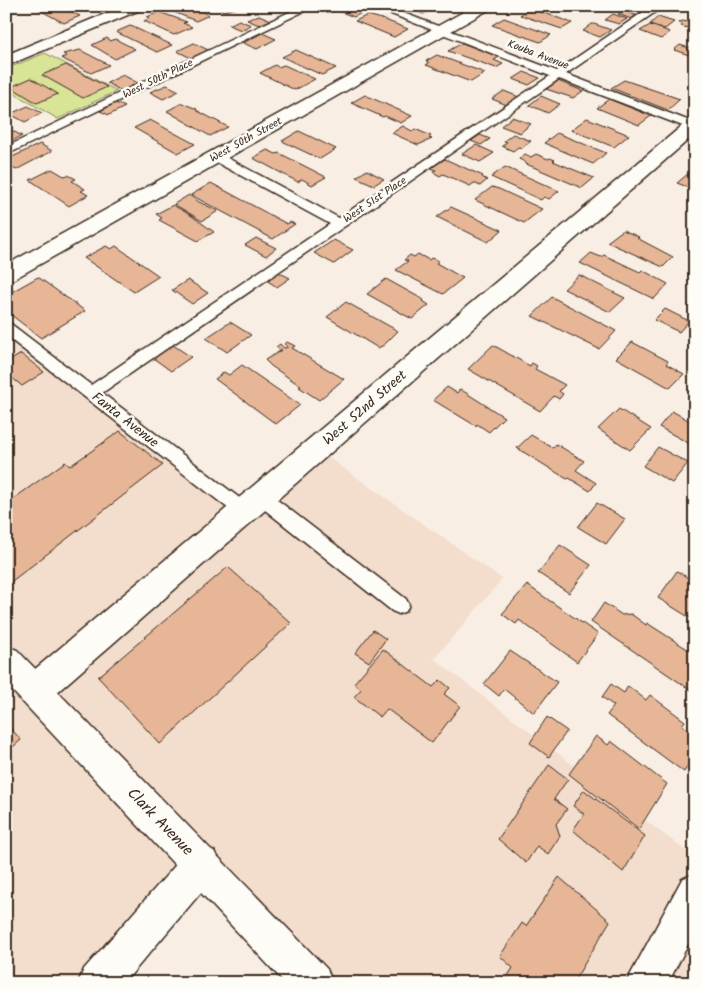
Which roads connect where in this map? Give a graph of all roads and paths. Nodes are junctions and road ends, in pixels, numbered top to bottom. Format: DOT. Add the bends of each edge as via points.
graph roads {
  1 [pos="137,6"];
  2 [pos="310,6"];
  3 [pos="376,6"];
  4 [pos="485,6"];
  5 [pos="659,6"];
  6 [pos="441,31"];
  7 [pos="6,61"];
  8 [pos="557,75"];
  9 [pos="694,125"];
  10 [pos="6,152"];
  11 [pos="216,157"];
  12 [pos="340,224"];
  13 [pos="6,274"];
  14 [pos="6,328"];
  15 [pos="91,393"];
  16 [pos="253,504"];
  17 [pos="399,605"];
  18 [pos="6,661"];
  19 [pos="34,691"];
  20 [pos="201,864"];
  21 [pos="695,892"];
  22 [pos="98,983"];
  23 [pos="313,983"];
  24 [pos="646,983"];
  1 -- 7 [label="street"];
  2 -- 10 [label="lane, West 50th Place"];
  3 -- 6 [label="lane, Kouba Avenue"];
  4 -- 6 [label="street, West 50th Street"];
  5 -- 8 [label="lane, West 51st Place"];
  6 -- 8 [label="lane, Kouba Avenue"];
  6 -- 11 [label="street, West 50th Street"];
  8 -- 9 [label="lane, Kouba Avenue"];
  8 -- 12 [label="lane, West 51st Place"];
  9 -- 16 [label="street, West 52nd Street"];
  11 -- 12 [label="lane"];
  11 -- 13 [label="street, West 50th Street"];
  12 -- 15 [label="lane, West 51st Place"];
  14 -- 15 [label="lane, Fanta Avenue"];
  15 -- 16 [label="lane, Fanta Avenue"];
  16 -- 17 [label="lane, Fanta Avenue"];
  16 -- 19 [label="street, West 52nd Street"];
  18 -- 19 [label="street, Clark Avenue"];
  19 -- 20 [label="street, Clark Avenue"];
  20 -- 22 [label="street"];
  20 -- 23 [label="street, Clark Avenue"];
  21 -- 24 [label="street"];
}
